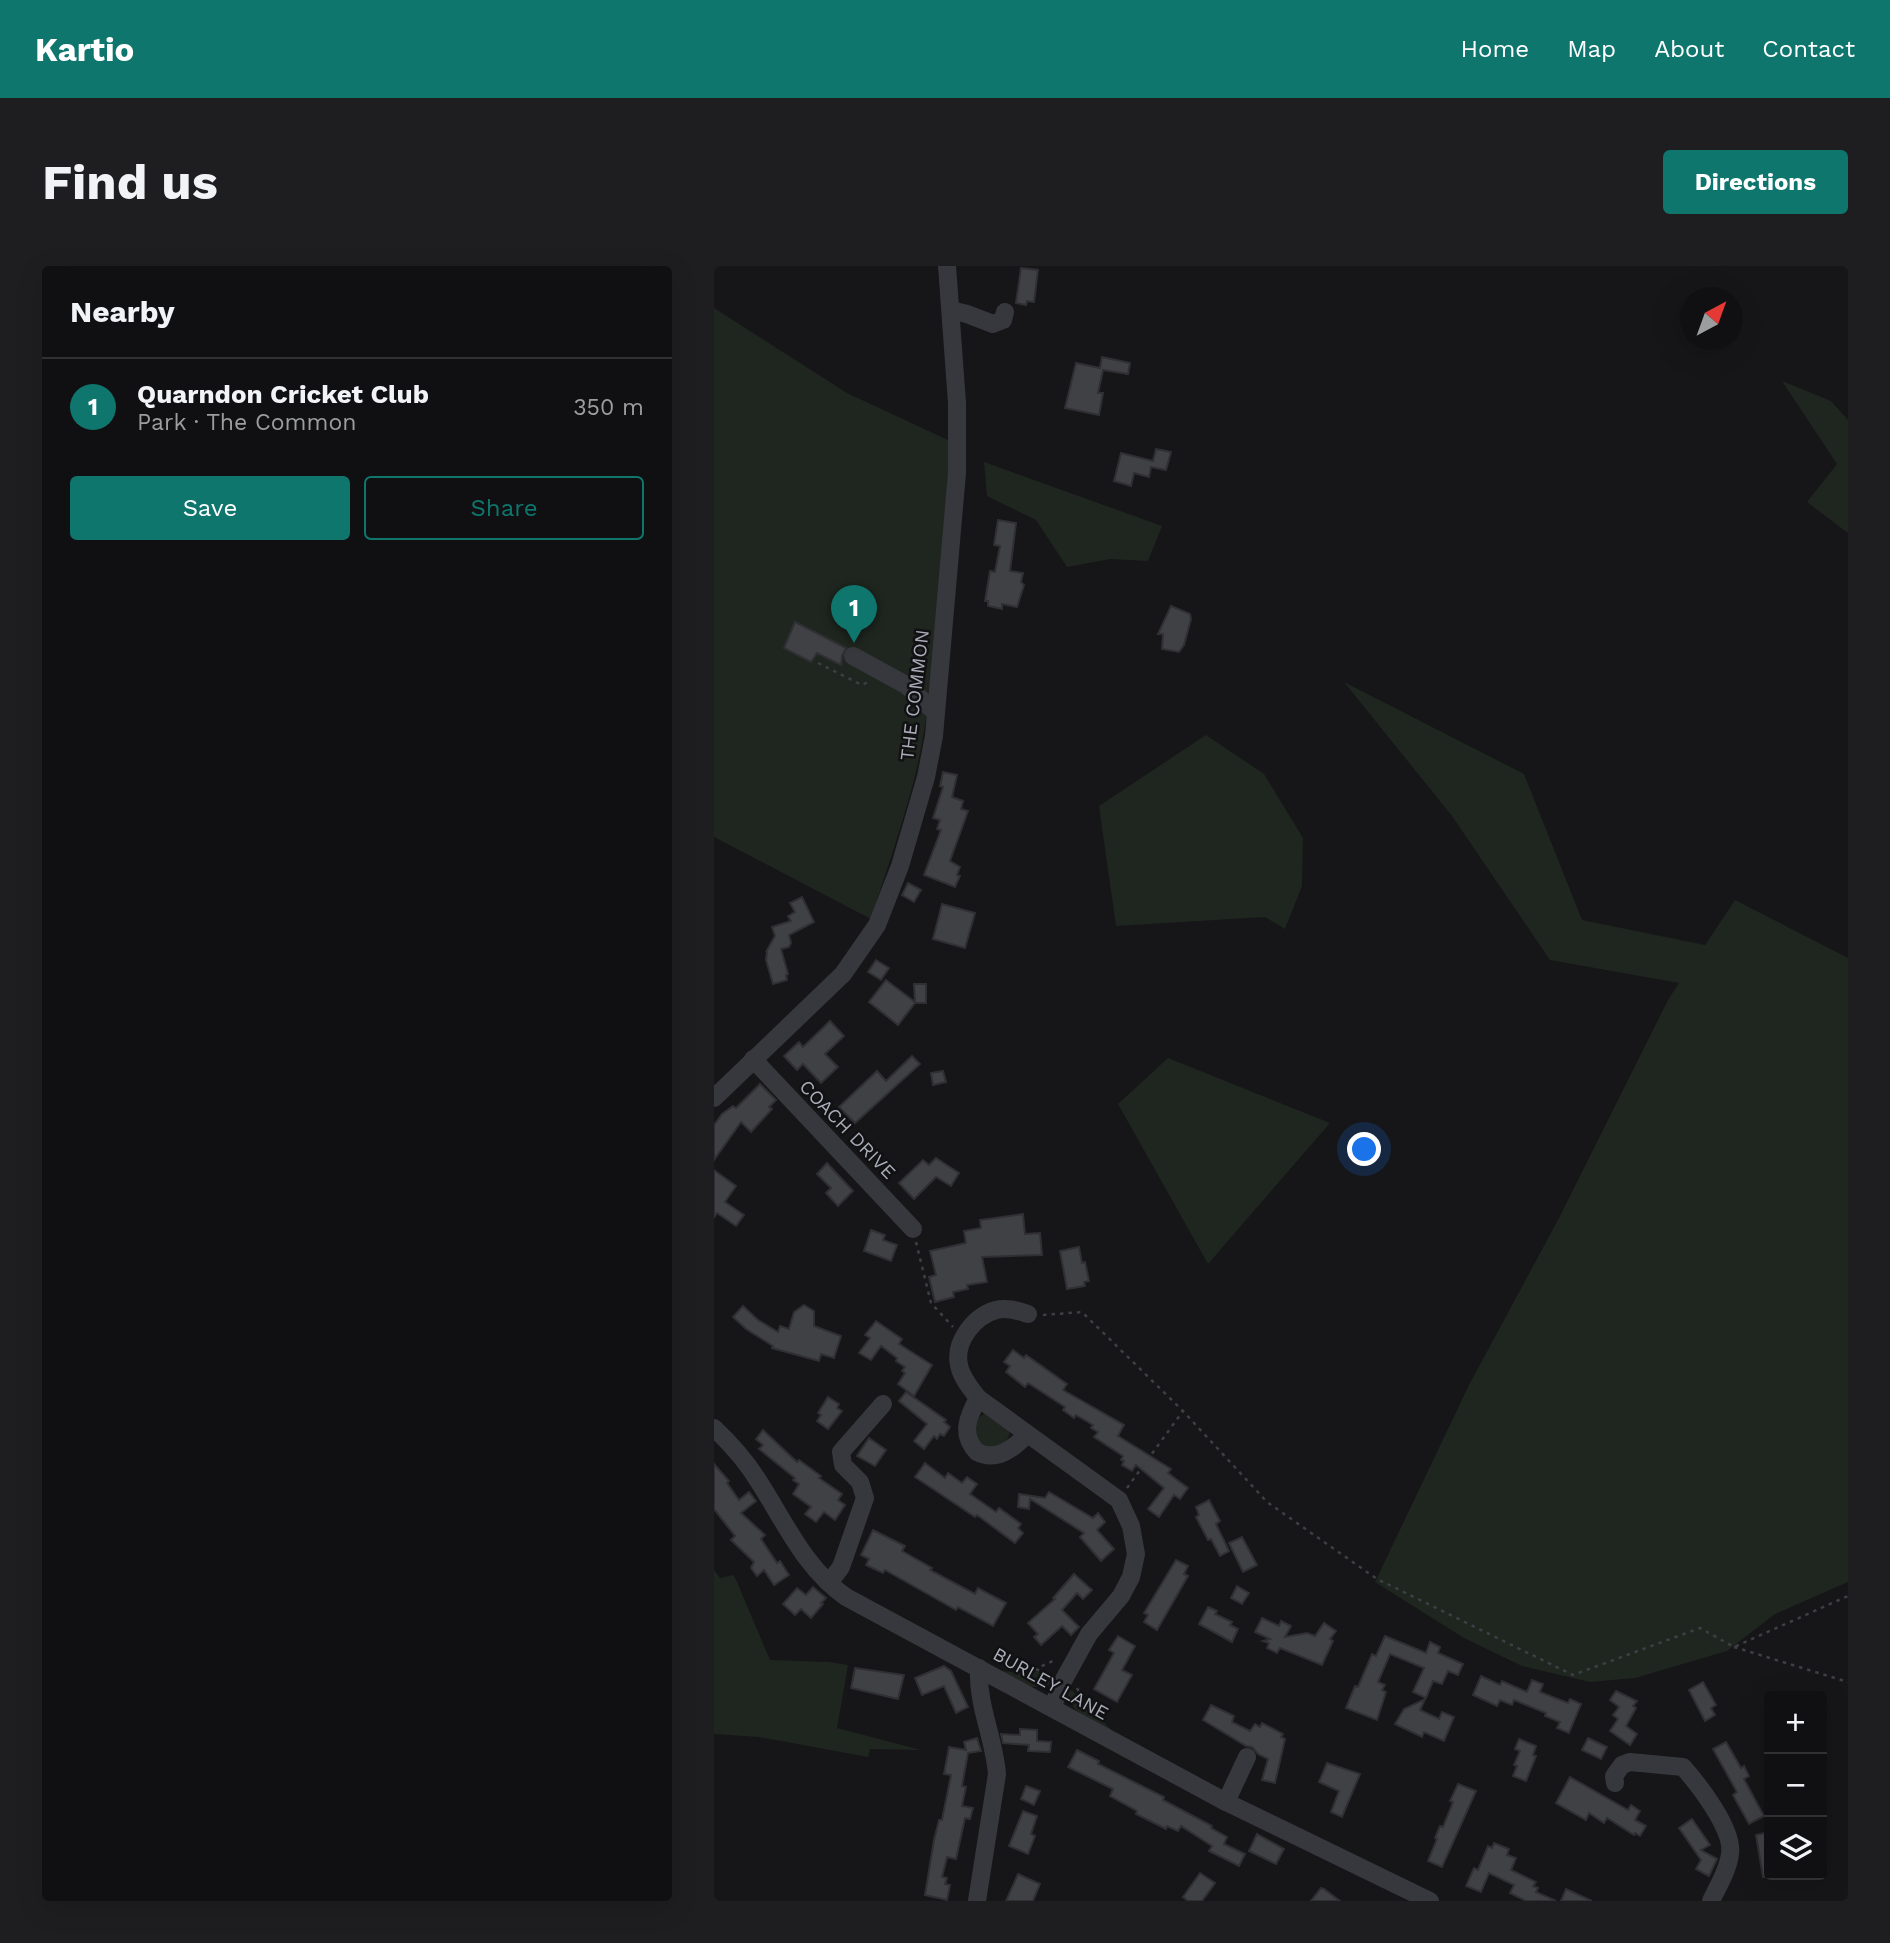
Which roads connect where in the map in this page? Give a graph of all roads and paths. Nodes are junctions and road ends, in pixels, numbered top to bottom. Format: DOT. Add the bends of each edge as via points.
graph roads {
  1 [pos="947,266"];
  2 [pos="951,310"];
  3 [pos="1005,312"];
  4 [pos="853,656"];
  5 [pos="818,663"];
  6 [pos="884,673"];
  7 [pos="936,712"];
  8 [pos="753,1059"];
  9 [pos="714,1098"];
  10 [pos="913,1229"];
  11 [pos="1033,1315"];
  12 [pos="962,1337"];
  13 [pos="978,1398"];
  14 [pos="883,1404"];
  15 [pos="1183,1411"];
  16 [pos="714,1428"];
  17 [pos="1027,1434"];
  18 [pos="1119,1500"];
  19 [pos="829,1583"];
  20 [pos="1848,1596"];
  21 [pos="1734,1647"];
  22 [pos="1066,1660"];
  23 [pos="979,1668"];
  24 [pos="1013,1671"];
  25 [pos="1848,1682"];
  26 [pos="1052,1708"];
  27 [pos="1097,1715"];
  28 [pos="1247,1757"];
  29 [pos="1615,1783"];
  30 [pos="1226,1802"];
  31 [pos="976,1901"];
  32 [pos="1430,1901"];
  33 [pos="1711,1901"];
  1 -- 2 [label="street, THE COMMON"];
  2 -- 3 [label="street" via="993,324 1003,320"];
  2 -- 7 [label="street, THE COMMON" via="957,473"];
  4 -- 6 [label="street"];
  5 -- 6 [label="path" via="862,685"];
  6 -- 7 [label="street" via="906,685"];
  7 -- 8 [label="street, THE COMMON" via="911,832 877,925 843,974"];
  8 -- 9 [label="street, THE COMMON"];
  8 -- 10 [label="street, COACH DRIVE"];
  10 -- 12 [label="path" via="931,1303"];
  11 -- 12 [label="street" via="995,1310"];
  11 -- 15 [label="path" via="1082,1312"];
  12 -- 13 [label="street" via="959,1366"];
  13 -- 17 [label="street"];
  13 -- 17 [label="street" via="966,1433 977,1452 1003,1453"];
  14 -- 19 [label="street" via="841,1452 843,1465 860,1482 865,1498 841,1567"];
  15 -- 18 [label="path"];
  15 -- 21 [label="path" via="1267,1502 1377,1579 1573,1675 1700,1628"];
  16 -- 19 [label="street, BURLEY LANE" via="744,1460 796,1544"];
  17 -- 18 [label="street"];
  18 -- 22 [label="street" via="1136,1554 1131,1577 1121,1597"];
  19 -- 23 [label="street, BURLEY LANE" via="846,1597"];
  20 -- 21 [label="path"];
  21 -- 25 [label="path"];
  22 -- 24 [label="path"];
  22 -- 26 [label="street"];
  22 -- 27 [label="path" via="1079,1692"];
  23 -- 26 [label="street, BURLEY LANE"];
  23 -- 31 [label="street" via="979,1692 997,1774"];
  26 -- 30 [label="street, BURLEY LANE"];
  28 -- 30 [label="street"];
  29 -- 33 [label="street" via="1614,1776 1630,1762 1684,1767 1693,1778 1730,1838 1730,1854"];
  30 -- 32 [label="street, BURLEY LANE"];
}
